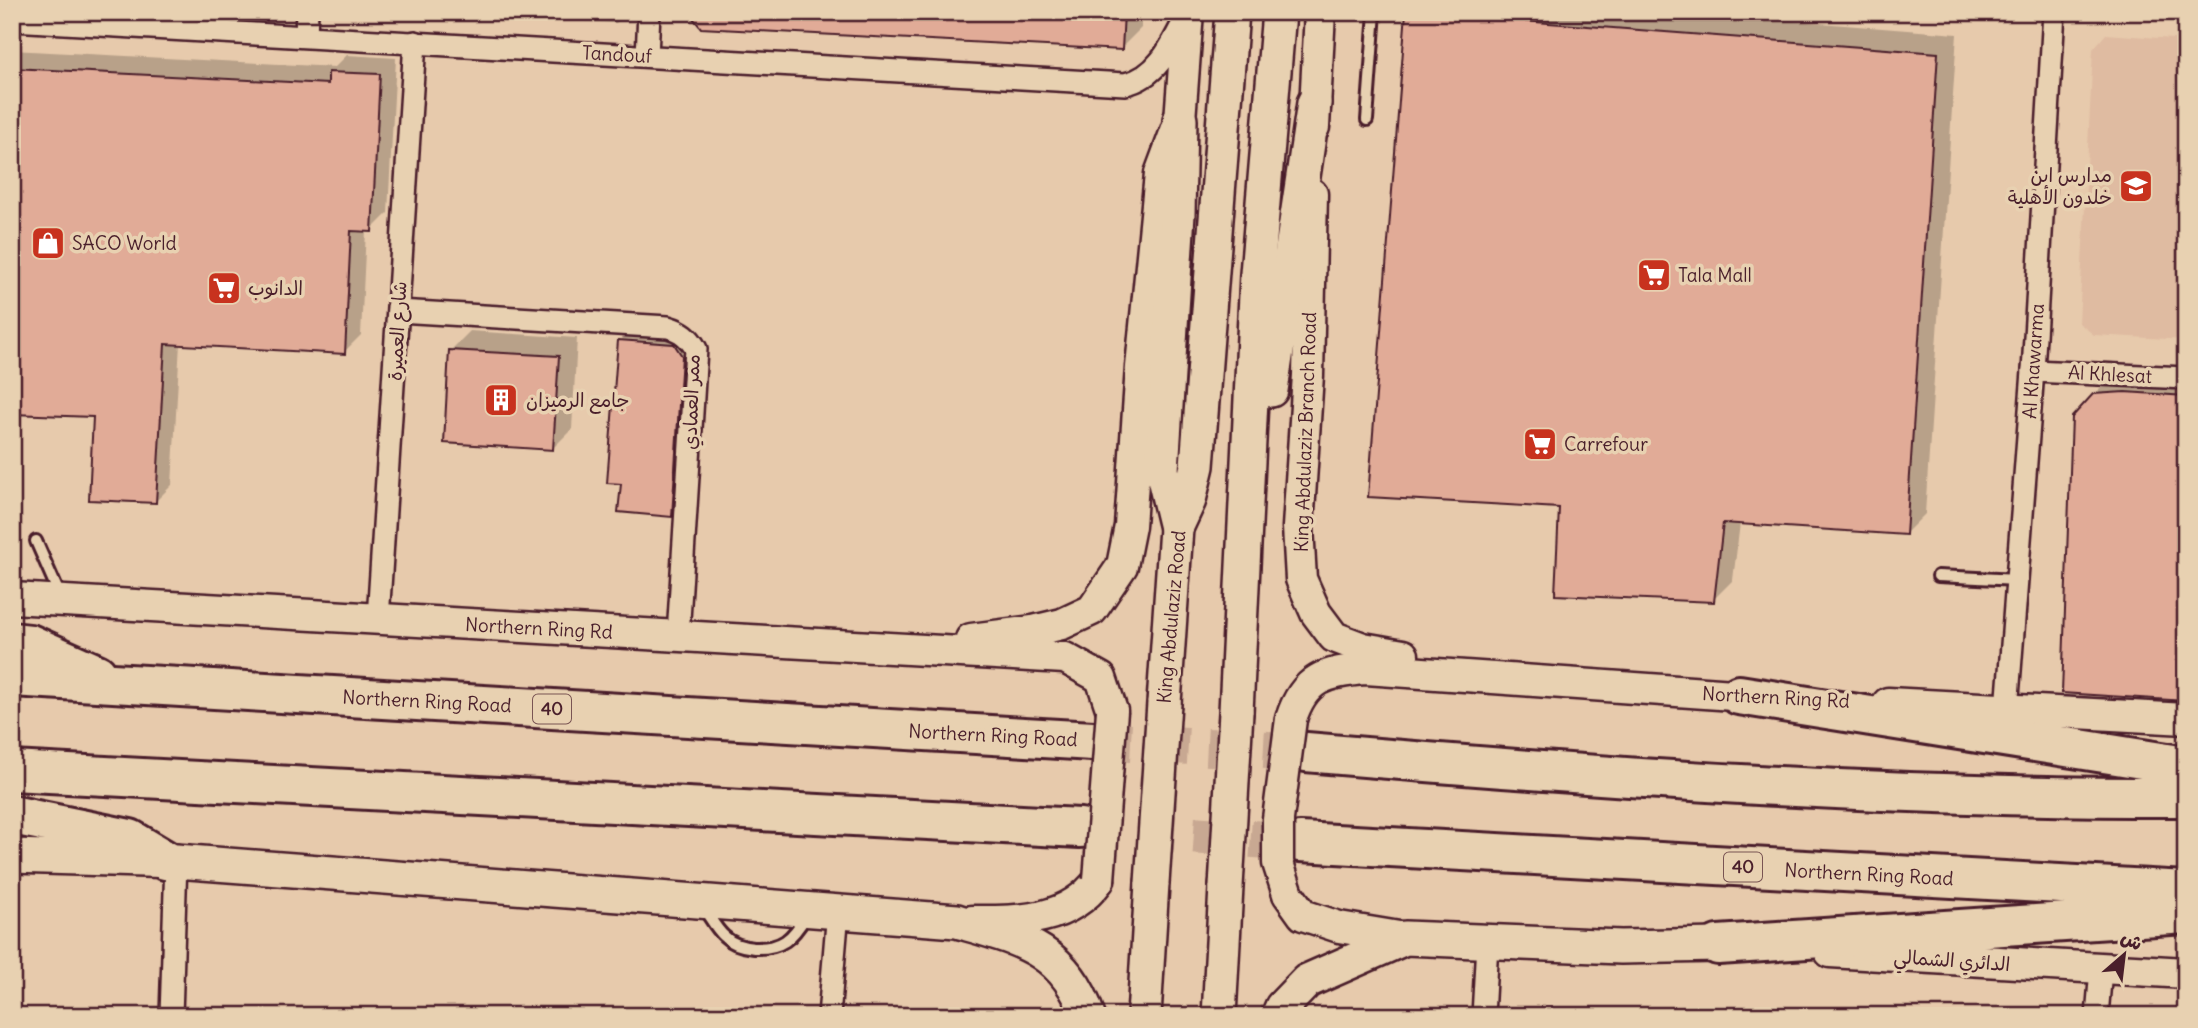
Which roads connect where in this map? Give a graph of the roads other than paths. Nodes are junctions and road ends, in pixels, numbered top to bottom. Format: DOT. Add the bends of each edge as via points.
graph roads {
  1 [pos="307,12"];
  2 [pos="649,12"];
  3 [pos="1232,12"];
  4 [pos="1279,12"];
  5 [pos="1320,12"];
  6 [pos="1375,12"];
  7 [pos="2054,12"];
  8 [pos="1187,14"];
  9 [pos="12,20"];
  10 [pos="306,36"];
  11 [pos="415,42"];
  12 [pos="647,56"];
  13 [pos="1314,103"];
  14 [pos="1180,120"];
  15 [pos="1367,120"];
  16 [pos="398,311"];
  17 [pos="2033,371"];
  18 [pos="2186,378"];
  19 [pos="1176,528"];
  20 [pos="36,541"];
  21 [pos="1247,545"];
  22 [pos="1938,576"];
  23 [pos="2017,580"];
  24 [pos="12,598"];
  25 [pos="62,601"];
  26 [pos="378,619"];
  27 [pos="678,636"];
  28 [pos="12,642"];
  29 [pos="900,648"];
  30 [pos="12,677"];
  31 [pos="1534,679"];
  32 [pos="118,683"];
  33 [pos="1739,695"];
  34 [pos="2007,710"];
  35 [pos="2186,719"];
  36 [pos="1102,726"];
  37 [pos="1298,736"];
  38 [pos="2186,766"];
  39 [pos="12,771"];
  40 [pos="2186,797"];
  41 [pos="12,815"];
  42 [pos="1080,828"];
  43 [pos="1300,842"];
  44 [pos="12,856"];
  45 [pos="170,861"];
  46 [pos="2186,891"];
  47 [pos="824,910"];
  48 [pos="2186,914"];
  49 [pos="957,921"];
  50 [pos="1405,938"];
  51 [pos="1487,943"];
  52 [pos="1718,945"];
  53 [pos="2101,969"];
  54 [pos="2186,973"];
  55 [pos="170,1016"];
  56 [pos="829,1016"];
  57 [pos="1088,1016"];
  58 [pos="1144,1016"];
  59 [pos="1219,1016"];
  60 [pos="1278,1016"];
  61 [pos="1483,1016"];
  62 [pos="2098,1016"];
  1 -- 10 [label="street"];
  2 -- 12 [label="street"];
  3 -- 19 [label="main road, King Abdulaziz Road" via="1197,466"];
  4 -- 21 [label="main road" via="1257,274"];
  5 -- 13 [label="street, King Abdulaziz Branch Road"];
  6 -- 15 [label="lane"];
  7 -- 17 [label="street, Al Khawarma"];
  8 -- 12 [label="street, Tandouf" via="1171,46 1149,73 1125,84"];
  8 -- 14 [label="street"];
  9 -- 10 [label="street, Tandouf"];
  10 -- 11 [label="street, Tandouf"];
  11 -- 12 [label="street, Tandouf"];
  11 -- 16 [label="street, شارع العميرة"];
  13 -- 21 [label="main road"];
  13 -- 31 [label="street, King Abdulaziz Branch Road" via="1308,375 1298,527 1301,579 1316,613 1334,637 1363,648"];
  14 -- 19 [label="main road" via="1163,470"];
  14 -- 29 [label="street" via="1160,174 1130,526 1122,566 1092,610 1062,624"];
  16 -- 26 [label="street, شارع العميرة"];
  16 -- 27 [label="street, ممر العمادي" via="668,327 692,341 696,349"];
  17 -- 18 [label="street, Al Khlesat"];
  17 -- 23 [label="street, Al Khawarma"];
  19 -- 58 [label="main road, King Abdulaziz Road, bridge"];
  20 -- 25 [label="lane"];
  21 -- 59 [label="main road, bridge"];
  22 -- 23 [label="lane"];
  23 -- 34 [label="street, Al Khawarma"];
  24 -- 25 [label="street, Northern Ring Rd"];
  25 -- 26 [label="street, Northern Ring Rd"];
  26 -- 27 [label="street, Northern Ring Rd"];
  27 -- 29 [label="street, Northern Ring Rd"];
  28 -- 32 [label="highway" via="30,644"];
  29 -- 36 [label="street, Northern Ring Rd" via="1065,658 1101,678"];
  30 -- 32 [label="highway, Northern Ring Road / 40"];
  31 -- 33 [label="street, Northern Ring Rd"];
  31 -- 37 [label="street, Northern Ring Rd" via="1343,671 1312,681 1298,698"];
  32 -- 36 [label="highway, Northern Ring Road / 40"];
  33 -- 34 [label="street, Northern Ring Rd"];
  33 -- 38 [label="highway"];
  34 -- 35 [label="street, Northern Ring Rd"];
  36 -- 49 [label="street, bridge" via="1099,880 1088,896 1071,908 1031,920"];
  37 -- 40 [label="highway" via="1615,779 2063,797"];
  37 -- 50 [label="street, Northern Ring Rd, bridge" via="1278,819 1278,863 1288,894 1303,915 1339,928"];
  39 -- 42 [label="highway"];
  41 -- 45 [label="highway" via="130,839"];
  43 -- 46 [label="highway, Northern Ring Road / 40"];
  44 -- 45 [label="main road"];
  45 -- 47 [label="main road"];
  45 -- 55 [label="street"];
  47 -- 49 [label="main road"];
  47 -- 56 [label="street"];
  48 -- 52 [label="highway"];
  49 -- 57 [label="main road" via="1043,951 1063,969"];
  50 -- 51 [label="main road"];
  50 -- 60 [label="main road" via="1307,981"];
  51 -- 52 [label="main road"];
  51 -- 61 [label="street"];
  52 -- 53 [label="street, الدائري الشمالي"];
  53 -- 54 [label="street, الدائري الشمالي"];
  53 -- 62 [label="street"];
}
